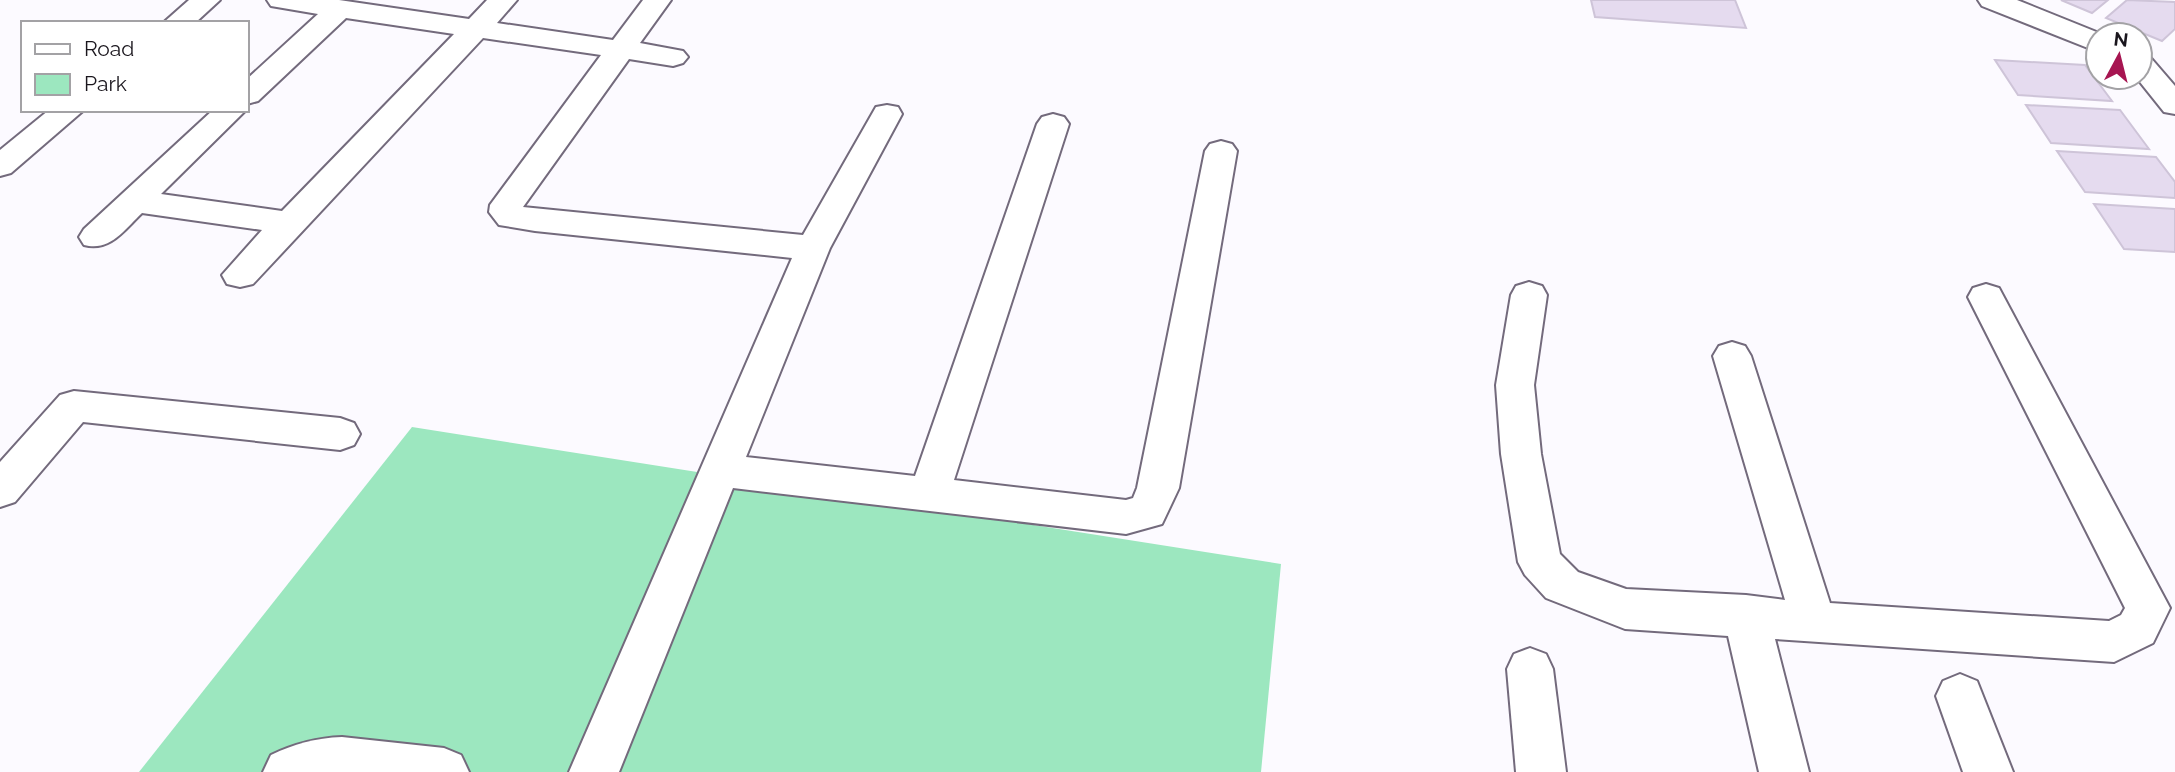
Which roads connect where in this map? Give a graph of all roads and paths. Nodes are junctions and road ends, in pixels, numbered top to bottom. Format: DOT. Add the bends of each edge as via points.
graph roads {
  1 [pos="206,0"];
  2 [pos="281,0"];
  3 [pos="503,0"];
  4 [pos="657,0"];
  5 [pos="1992,0"];
  6 [pos="339,9"];
  7 [pos="180,21"];
  8 [pos="476,29"];
  9 [pos="2084,37"];
  10 [pos="620,51"];
  11 [pos="673,58"];
  12 [pos="2154,67"];
  13 [pos="2175,74"];
  14 [pos="2154,79"];
  15 [pos="248,94"];
  16 [pos="2175,105"];
  17 [pos="67,112"];
  18 [pos="229,112"];
  19 [pos="887,114"];
  20 [pos="1053,124"];
  21 [pos="1221,151"];
  22 [pos="0,166"];
  23 [pos="134,201"];
  24 [pos="289,223"];
  25 [pos="96,237"];
  26 [pos="813,248"];
  27 [pos="240,275"];
  28 [pos="1529,295"];
  29 [pos="1986,297"];
  30 [pos="1732,356"];
  31 [pos="340,434"];
  32 [pos="721,470"];
  33 [pos="0,490"];
  34 [pos="929,494"];
  35 [pos="1746,615"];
  36 [pos="1814,622"];
  37 [pos="1530,669"];
  38 [pos="1960,696"];
  39 [pos="1550,771"];
  40 [pos="288,772"];
  41 [pos="444,772"];
  42 [pos="594,772"];
  43 [pos="1784,772"];
  44 [pos="1987,772"];
  1 -- 7 [label="street"];
  2 -- 6 [label="street"];
  3 -- 8 [label="street"];
  4 -- 10 [label="street"];
  5 -- 9 [label="street"];
  6 -- 8 [label="street"];
  6 -- 15 [label="street"];
  8 -- 10 [label="street"];
  8 -- 24 [label="street"];
  10 -- 11 [label="street"];
  10 -- 26 [label="street" via="506,212 534,220"];
  12 -- 13 [label="street"];
  14 -- 16 [label="street"];
  17 -- 22 [label="street"];
  18 -- 23 [label="street"];
  19 -- 26 [label="street"];
  20 -- 34 [label="street"];
  21 -- 34 [label="street" via="1158,488 1147,512 1126,517"];
  23 -- 24 [label="street"];
  23 -- 25 [label="street"];
  24 -- 27 [label="street"];
  26 -- 32 [label="street"];
  28 -- 35 [label="street" via="1515,385 1521,454 1540,562 1562,585 1625,609"];
  29 -- 36 [label="street" via="2148,608 2137,629 2114,642"];
  30 -- 36 [label="street"];
  31 -- 33 [label="street" via="74,406"];
  32 -- 34 [label="street"];
  32 -- 42 [label="street"];
  35 -- 36 [label="street"];
  35 -- 43 [label="street"];
  37 -- 39 [label="street"];
  38 -- 44 [label="street"];
  40 -- 41 [label="street" via="327,760"];
}
